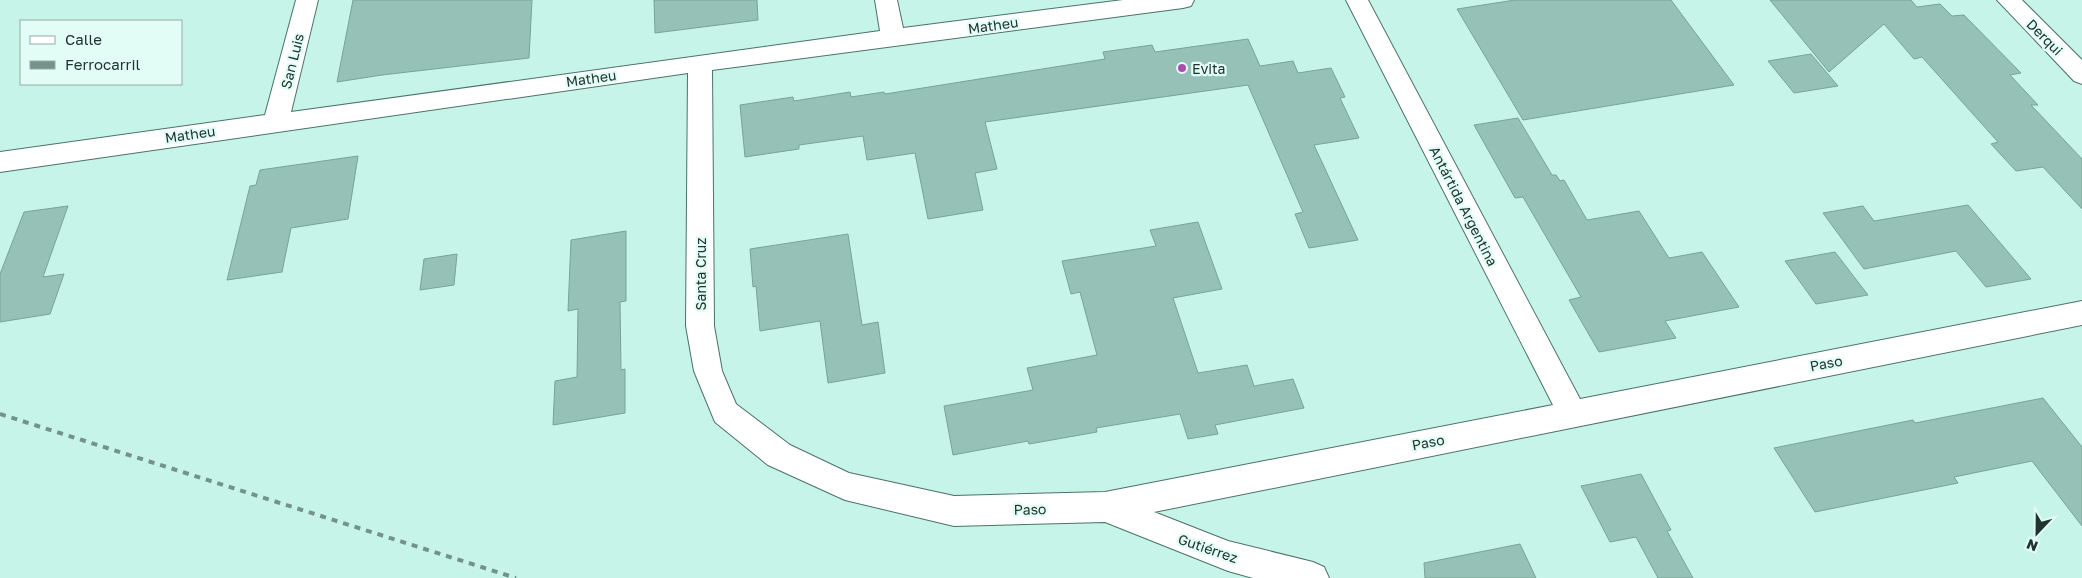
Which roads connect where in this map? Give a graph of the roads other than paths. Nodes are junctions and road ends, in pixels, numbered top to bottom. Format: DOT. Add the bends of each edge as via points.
graph roads {
  1 [pos="307,0"];
  2 [pos="886,0"];
  3 [pos="1183,0"];
  4 [pos="1357,0"];
  5 [pos="2008,0"];
  6 [pos="893,39"];
  7 [pos="700,63"];
  8 [pos="2082,75"];
  9 [pos="276,122"];
  10 [pos="0,162"];
  11 [pos="2082,313"];
  12 [pos="1572,413"];
  13 [pos="779,455"];
  14 [pos="1105,507"];
  15 [pos="1314,578"];
  1 -- 9 [label="street, San Luis"];
  2 -- 6 [label="street"];
  3 -- 6 [label="street, Matheu"];
  4 -- 12 [label="street, Antártida Argentina"];
  5 -- 8 [label="street, Derqui"];
  6 -- 7 [label="street, Matheu"];
  7 -- 9 [label="street, Matheu"];
  7 -- 13 [label="street, Santa Cruz" via="700,326 708,371 725,413"];
  9 -- 10 [label="street, Matheu"];
  11 -- 12 [label="street, Paso"];
  12 -- 14 [label="street, Paso"];
  13 -- 14 [label="street, Paso" via="845,486 954,511"];
  14 -- 15 [label="street, Gutiérrez" via="1228,556"];
}
